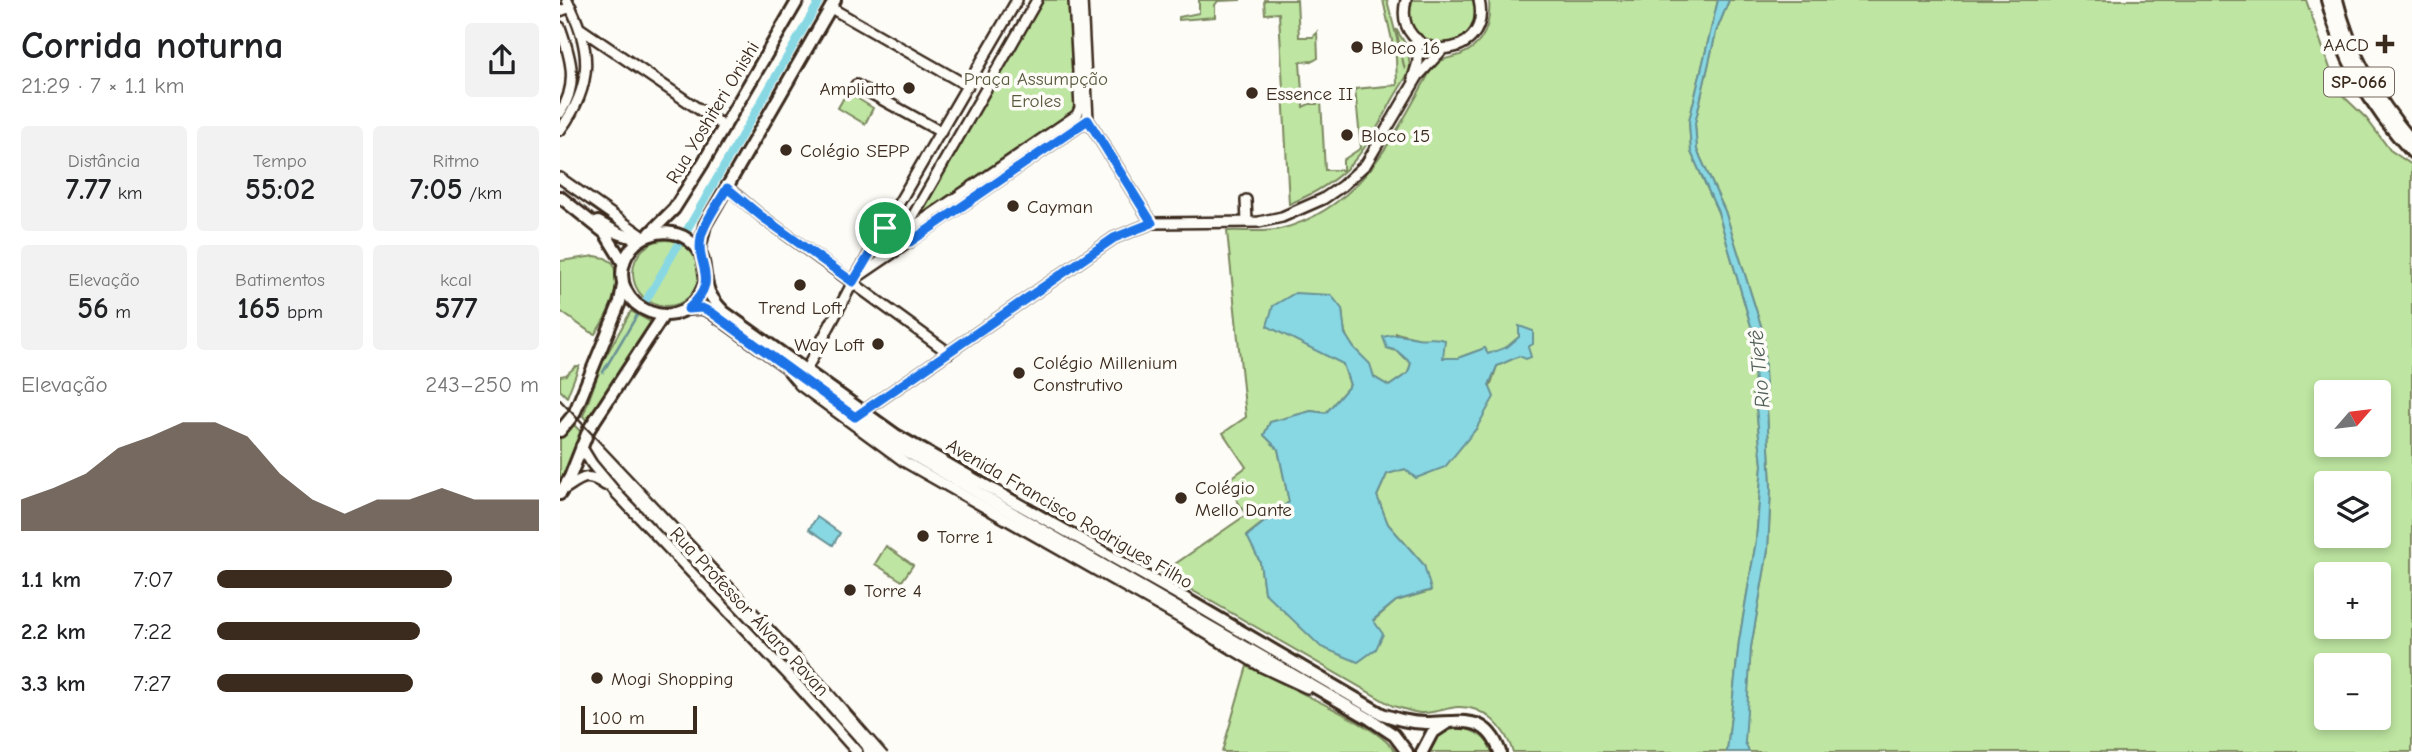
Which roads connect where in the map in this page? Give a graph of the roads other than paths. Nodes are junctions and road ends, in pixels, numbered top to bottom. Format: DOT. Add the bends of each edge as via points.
graph roads {
  1 [pos="798,0"];
  2 [pos="1017,0"];
  3 [pos="1037,0"];
  4 [pos="1074,0"];
  5 [pos="1082,0"];
  6 [pos="1406,0"];
  7 [pos="1479,0"];
  8 [pos="2327,0"];
  9 [pos="2337,0"];
  10 [pos="568,2"];
  11 [pos="833,4"];
  12 [pos="560,6"];
  13 [pos="560,11"];
  14 [pos="560,27"];
  15 [pos="581,29"];
  16 [pos="1417,40"];
  17 [pos="1443,50"];
  18 [pos="856,85"];
  19 [pos="968,86"];
  20 [pos="1411,87"];
  21 [pos="560,114"];
  22 [pos="1088,120"];
  23 [pos="725,127"];
  24 [pos="560,130"];
  25 [pos="941,132"];
  26 [pos="2412,141"];
  27 [pos="2412,152"];
  28 [pos="560,178"];
  29 [pos="727,188"];
  30 [pos="560,197"];
  31 [pos="1246,201"];
  32 [pos="583,214"];
  33 [pos="1247,222"];
  34 [pos="1152,223"];
  35 [pos="885,228"];
  36 [pos="644,237"];
  37 [pos="910,242"];
  38 [pos="699,251"];
  39 [pos="624,268"];
  40 [pos="706,279"];
  41 [pos="854,280"];
  42 [pos="688,309"];
  43 [pos="663,316"];
  44 [pos="948,353"];
  45 [pos="781,363"];
  46 [pos="806,370"];
  47 [pos="859,414"];
  48 [pos="565,420"];
  49 [pos="560,431"];
  50 [pos="581,446"];
  51 [pos="562,492"];
  52 [pos="618,495"];
  53 [pos="1370,719"];
  54 [pos="1450,722"];
  55 [pos="857,752"];
  56 [pos="1407,752"];
  57 [pos="1422,752"];
  58 [pos="1500,752"];
  1 -- 23 [label="main road, Rua Yoshiteri Onishi"];
  2 -- 19 [label="street"];
  3 -- 4 [label="street" via="910,227 1077,115"];
  5 -- 22 [label="street"];
  6 -- 16 [label="street" via="1405,19"];
  7 -- 17 [label="street" via="1481,18 1471,37"];
  8 -- 27 [label="main road, SP-066" via="2354,72 2385,122"];
  9 -- 26 [label="main road, SP-066" via="2364,74"];
  10 -- 12 [label="street"];
  10 -- 13 [label="street"];
  10 -- 15 [label="street"];
  11 -- 19 [label="street"];
  11 -- 29 [label="main road"];
  14 -- 21 [label="street" via="573,74 569,98"];
  15 -- 23 [label="street"];
  15 -- 24 [label="street" via="587,67 584,82"];
  16 -- 17 [label="street"];
  16 -- 20 [label="street" via="1418,62"];
  17 -- 20 [label="street"];
  18 -- 25 [label="street"];
  19 -- 25 [label="street"];
  20 -- 33 [label="street" via="1384,136 1354,176 1302,209"];
  22 -- 34 [label="street"];
  22 -- 37 [label="street"];
  23 -- 36 [label="main road, Rua Yoshiteri Onishi" via="674,209"];
  25 -- 35 [label="street"];
  28 -- 36 [label="street"];
  29 -- 38 [label="main road" via="705,225"];
  29 -- 41 [label="street"];
  30 -- 32 [label="main road"];
  31 -- 33 [label="street"];
  32 -- 36 [label="main road" via="618,233"];
  32 -- 39 [label="main road" via="605,233"];
  33 -- 34 [label="street"];
  34 -- 44 [label="street" via="1114,238"];
  35 -- 37 [label="street"];
  35 -- 41 [label="street"];
  36 -- 38 [label="main road" via="671,232"];
  36 -- 39 [label="main road" via="632,247"];
  37 -- 41 [label="street"];
  38 -- 40 [label="main road, Avenida Francisco Rodrigues Filho"];
  39 -- 43 [label="main road" via="629,296 638,306"];
  39 -- 48 [label="main road" via="620,302"];
  40 -- 42 [label="main road" via="703,291"];
  40 -- 46 [label="main road, Avenida Francisco Rodrigues Filho" via="723,312"];
  41 -- 44 [label="street"];
  41 -- 46 [label="street"];
  42 -- 43 [label="main road"];
  42 -- 45 [label="main road, Avenida Francisco Rodrigues Filho" via="711,312"];
  43 -- 50 [label="main road"];
  44 -- 47 [label="street"];
  45 -- 47 [label="main road, Avenida Francisco Rodrigues Filho"];
  45 -- 53 [label="street" via="800,385 905,462 1262,667"];
  46 -- 47 [label="main road, Avenida Francisco Rodrigues Filho"];
  47 -- 53 [label="main road, Avenida Francisco Rodrigues Filho" via="895,445"];
  47 -- 54 [label="main road, Avenida Francisco Rodrigues Filho" via="1382,714 1412,723"];
  48 -- 49 [label="main road"];
  50 -- 51 [label="main road"];
  50 -- 52 [label="street, Rua Professor Álvaro Pavan"];
  51 -- 52 [label="street, Rua Professor Álvaro Pavan" via="592,477"];
  52 -- 55 [label="street, Rua Professor Álvaro Pavan"];
  53 -- 56 [label="main road, Avenida Francisco Rodrigues Filho" via="1394,735"];
  54 -- 57 [label="main road" via="1432,733"];
  54 -- 58 [label="main road, Avenida Francisco Rodrigues Filho" via="1478,724 1488,731"];
}
